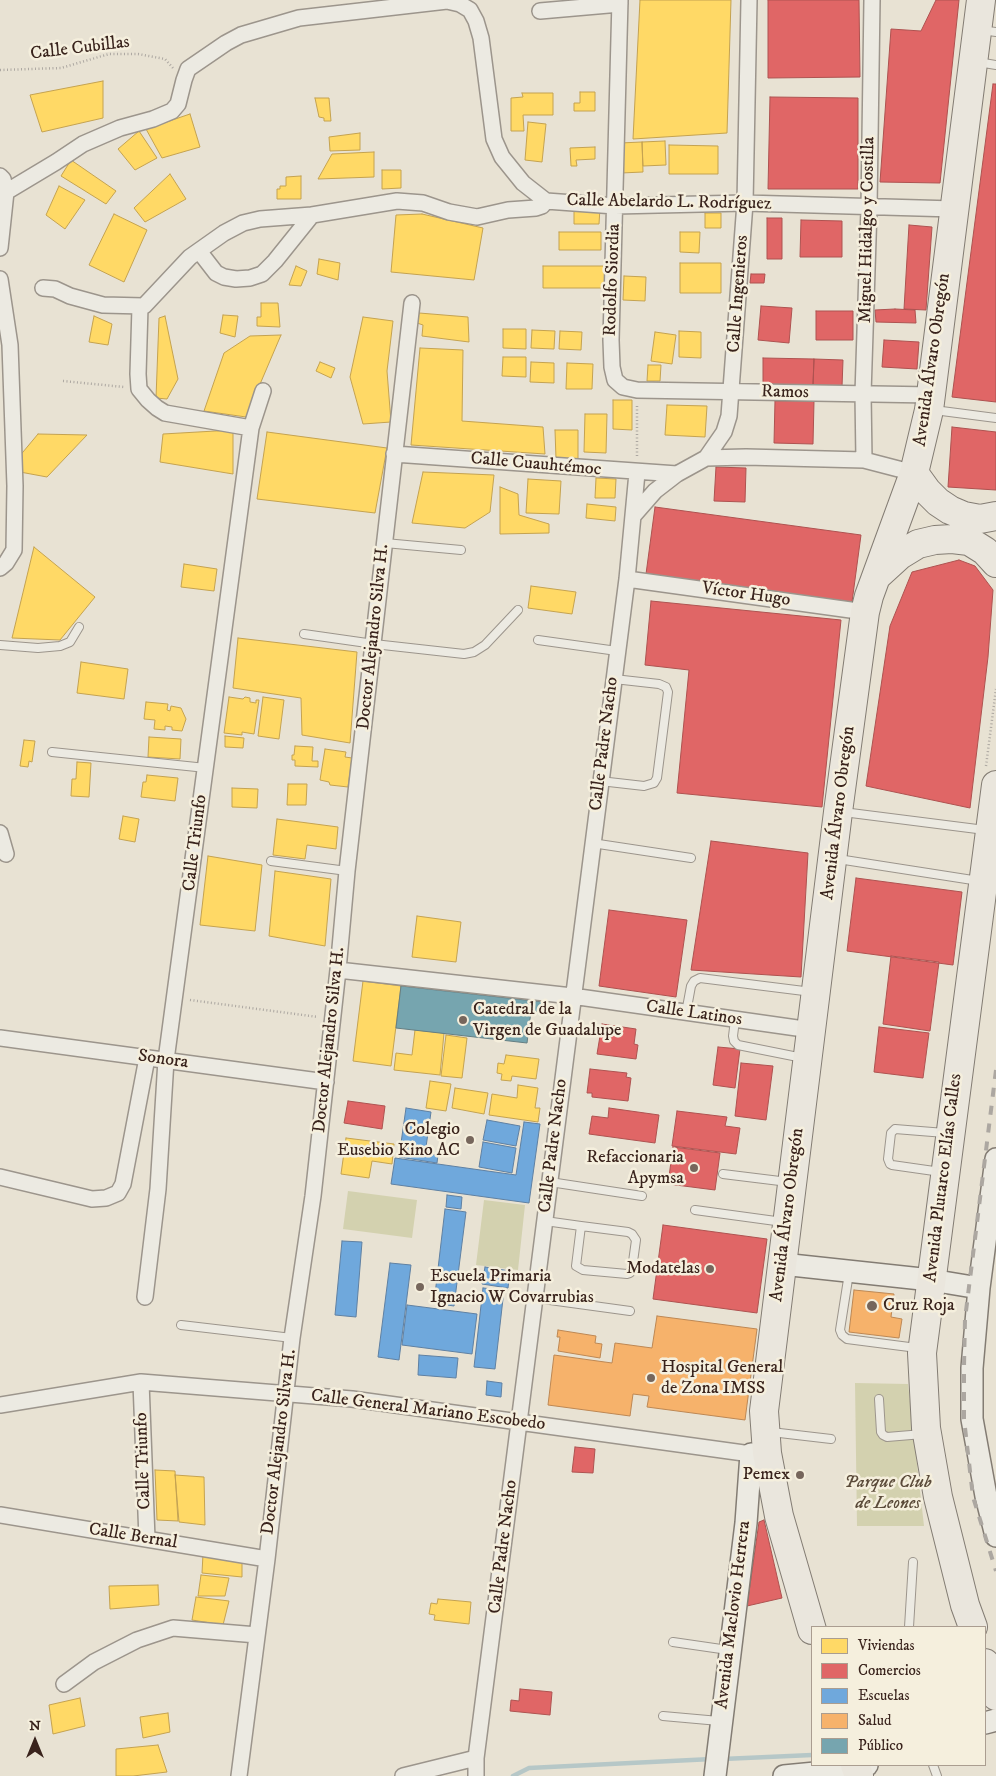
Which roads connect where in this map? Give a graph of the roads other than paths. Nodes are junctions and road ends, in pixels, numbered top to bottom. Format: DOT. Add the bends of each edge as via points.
graph roads {
  1 [pos="749,0"];
  2 [pos="872,0"];
  3 [pos="981,0"];
  4 [pos="620,2"];
  5 [pos="540,11"];
  6 [pos="986,30"];
  7 [pos="984,63"];
  8 [pos="0,176"];
  9 [pos="6,192"];
  10 [pos="546,201"];
  11 [pos="745,203"];
  12 [pos="615,206"];
  13 [pos="869,208"];
  14 [pos="954,209"];
  15 [pos="312,215"];
  16 [pos="0,248"];
  17 [pos="199,251"];
  18 [pos="0,279"];
  19 [pos="43,288"];
  20 [pos="412,303"];
  21 [pos="140,307"];
  22 [pos="5,384"];
  23 [pos="637,390"];
  24 [pos="263,391"];
  25 [pos="732,392"];
  26 [pos="863,394"];
  27 [pos="931,402"];
  28 [pos="996,418"];
  29 [pos="251,428"];
  30 [pos="394,454"];
  31 [pos="706,458"];
  32 [pos="864,460"];
  33 [pos="637,473"];
  34 [pos="914,473"];
  35 [pos="677,474"];
  36 [pos="634,515"];
  37 [pos="977,525"];
  38 [pos="384,543"];
  39 [pos="461,550"];
  40 [pos="996,563"];
  41 [pos="0,568"];
  42 [pos="876,577"];
  43 [pos="627,579"];
  44 [pos="518,610"];
  45 [pos="865,612"];
  46 [pos="79,626"];
  47 [pos="304,634"];
  48 [pos="538,640"];
  49 [pos="0,644"];
  50 [pos="374,644"];
  51 [pos="617,651"];
  52 [pos="614,679"];
  53 [pos="52,752"];
  54 [pos="206,768"];
  55 [pos="600,781"];
  56 [pos="996,785"];
  57 [pos="838,812"];
  58 [pos="990,830"];
  59 [pos="0,833"];
  60 [pos="592,843"];
  61 [pos="6,854"];
  62 [pos="691,858"];
  63 [pos="833,858"];
  64 [pos="271,861"];
  65 [pos="347,871"];
  66 [pos="982,882"];
  67 [pos="338,970"];
  68 [pos="816,992"];
  69 [pos="572,996"];
  70 [pos="686,1013"];
  71 [pos="735,1020"];
  72 [pos="812,1030"];
  73 [pos="0,1038"];
  74 [pos="147,1058"];
  75 [pos="809,1059"];
  76 [pos="166,1060"];
  77 [pos="326,1082"];
  78 [pos="950,1134"];
  79 [pos="996,1159"];
  80 [pos="945,1172"];
  81 [pos="723,1174"];
  82 [pos="0,1176"];
  83 [pos="550,1182"];
  84 [pos="792,1182"];
  85 [pos="642,1196"];
  86 [pos="695,1210"];
  87 [pos="545,1220"];
  88 [pos="787,1222"];
  89 [pos="582,1226"];
  90 [pos="782,1264"];
  91 [pos="849,1271"];
  92 [pos="931,1280"];
  93 [pos="979,1288"];
  94 [pos="145,1297"];
  95 [pos="536,1298"];
  96 [pos="630,1310"];
  97 [pos="181,1325"];
  98 [pos="292,1338"];
  99 [pos="923,1348"];
  100 [pos="141,1382"];
  101 [pos="285,1394"];
  102 [pos="879,1399"];
  103 [pos="0,1405"];
  104 [pos="520,1422"];
  105 [pos="927,1434"];
  106 [pos="831,1439"];
  107 [pos="761,1446"];
  108 [pos="991,1495"];
  109 [pos="0,1515"];
  110 [pos="996,1536"];
  111 [pos="147,1539"];
  112 [pos="267,1559"];
  113 [pos="913,1562"];
  114 [pos="909,1626"];
  115 [pos="973,1626"];
  116 [pos="811,1627"];
  117 [pos="257,1635"];
  118 [pos="673,1642"];
  119 [pos="730,1650"];
  120 [pos="986,1666"];
  121 [pos="64,1684"];
  122 [pos="996,1696"];
  123 [pos="662,1716"];
  124 [pos="721,1721"];
  125 [pos="476,1758"];
  126 [pos="860,1769"];
  127 [pos="239,1776"];
  128 [pos="403,1776"];
  129 [pos="476,1776"];
  130 [pos="715,1776"];
  131 [pos="784,1776"];
  1 -- 11 [label="street, Calle Ingenieros"];
  2 -- 13 [label="street, Miguel Hidalgo y Costilla"];
  3 -- 6 [label="highway, Avenida Álvaro Obregón"];
  4 -- 5 [label="street"];
  4 -- 12 [label="street, Rodolfo Siordia"];
  6 -- 7 [label="highway, Avenida Álvaro Obregón"];
  7 -- 14 [label="highway, Avenida Álvaro Obregón"];
  8 -- 9 [label="street"];
  9 -- 10 [label="street, Calle Abelardo L. Rodríguez" via="83,144 172,111 178,104 188,69 241,35 299,18 447,1 470,10 476,22 494,138 502,157 523,183"];
  9 -- 16 [label="street"];
  10 -- 12 [label="street, Calle Abelardo L. Rodríguez"];
  10 -- 15 [label="street" via="536,208 477,217 397,201"];
  11 -- 12 [label="street, Calle Abelardo L. Rodríguez"];
  11 -- 13 [label="street, Calle Abelardo L. Rodríguez"];
  11 -- 25 [label="street, Calle Ingenieros"];
  12 -- 23 [label="street, Rodolfo Siordia" via="612,368 615,380"];
  13 -- 14 [label="street, Calle Abelardo L. Rodríguez"];
  13 -- 26 [label="street, Miguel Hidalgo y Costilla"];
  14 -- 27 [label="highway, Avenida Álvaro Obregón"];
  15 -- 17 [label="street" via="243,223"];
  15 -- 17 [label="street" via="275,262 262,274 250,278 236,279 216,273"];
  17 -- 21 [label="street" via="180,266 148,304"];
  18 -- 22 [label="street" via="10,345"];
  19 -- 21 [label="street" via="103,305"];
  20 -- 30 [label="street, Doctor Alejandro Silva H."];
  21 -- 29 [label="street" via="139,389 156,408 164,413"];
  22 -- 41 [label="street" via="15,486 15,542 11,557"];
  23 -- 25 [label="street, Ramos"];
  24 -- 29 [label="street, Calle Triunfo"];
  25 -- 26 [label="street, Ramos"];
  25 -- 31 [label="street, Calle Ingenieros" via="724,432"];
  26 -- 27 [label="street, Ramos"];
  26 -- 32 [label="street, Miguel Hidalgo y Costilla"];
  27 -- 28 [label="lane"];
  27 -- 34 [label="highway, Avenida Álvaro Obregón"];
  29 -- 54 [label="street, Calle Triunfo"];
  30 -- 33 [label="street, Calle Cuauhtémoc"];
  30 -- 38 [label="street, Doctor Alejandro Silva H."];
  31 -- 32 [label="street"];
  31 -- 35 [label="street, Calle Ingenieros"];
  32 -- 34 [label="street"];
  33 -- 35 [label="street, Calle Cuauhtémoc"];
  33 -- 36 [label="street"];
  34 -- 37 [label="highway" via="938,502"];
  34 -- 42 [label="highway, Avenida Álvaro Obregón"];
  35 -- 36 [label="street, Calle Ingenieros" via="655,491"];
  36 -- 43 [label="street, Calle Padre Nacho"];
  37 -- 40 [label="highway" via="985,551"];
  37 -- 42 [label="highway" via="952,539 918,544"];
  38 -- 39 [label="lane"];
  38 -- 50 [label="street, Doctor Alejandro Silva H."];
  42 -- 45 [label="highway, Avenida Álvaro Obregón"];
  43 -- 45 [label="street, Víctor Hugo"];
  43 -- 51 [label="street, Calle Padre Nacho"];
  44 -- 50 [label="lane" via="486,645 474,652 464,654"];
  45 -- 57 [label="highway, Avenida Álvaro Obregón"];
  46 -- 49 [label="lane" via="70,642 60,646 38,648"];
  47 -- 50 [label="lane"];
  48 -- 51 [label="lane"];
  50 -- 65 [label="street, Doctor Alejandro Silva H."];
  51 -- 52 [label="street, Calle Padre Nacho"];
  52 -- 55 [label="street, Calle Padre Nacho"];
  52 -- 55 [label="lane" via="666,687 657,778 654,783 644,786"];
  53 -- 54 [label="lane"];
  54 -- 76 [label="street, Calle Triunfo"];
  55 -- 60 [label="street, Calle Padre Nacho"];
  56 -- 58 [label="highway, Avenida Plutarco Elías Calles"];
  57 -- 58 [label="lane"];
  57 -- 63 [label="highway, Avenida Álvaro Obregón"];
  58 -- 66 [label="highway, Avenida Plutarco Elías Calles"];
  59 -- 61 [label="street"];
  60 -- 62 [label="lane"];
  60 -- 69 [label="street, Calle Padre Nacho"];
  63 -- 66 [label="lane"];
  63 -- 68 [label="highway, Avenida Álvaro Obregón"];
  64 -- 65 [label="lane"];
  65 -- 67 [label="street, Doctor Alejandro Silva H."];
  66 -- 78 [label="highway, Avenida Plutarco Elías Calles"];
  67 -- 69 [label="street, Calle Latinos"];
  67 -- 77 [label="street, Doctor Alejandro Silva H."];
  68 -- 70 [label="lane" via="700,978 691,986"];
  68 -- 72 [label="highway, Avenida Álvaro Obregón"];
  69 -- 70 [label="street, Calle Latinos"];
  69 -- 83 [label="street, Calle Padre Nacho"];
  70 -- 71 [label="street, Calle Latinos"];
  71 -- 72 [label="street, Calle Latinos"];
  71 -- 75 [label="lane" via="733,1036 738,1045"];
  72 -- 75 [label="highway, Avenida Álvaro Obregón"];
  73 -- 74 [label="street, Sonora"];
  74 -- 76 [label="street, Sonora"];
  74 -- 82 [label="street" via="123,1184 118,1193 92,1199"];
  75 -- 84 [label="highway, Avenida Álvaro Obregón"];
  76 -- 77 [label="street, Sonora"];
  76 -- 94 [label="street, Calle Triunfo" via="158,1189"];
  77 -- 98 [label="street, Doctor Alejandro Silva H." via="314,1196"];
  78 -- 80 [label="highway, Avenida Plutarco Elías Calles"];
  78 -- 80 [label="lane" via="895,1129 891,1133 890,1164"];
  79 -- 93 [label="street"];
  80 -- 92 [label="highway, Avenida Plutarco Elías Calles"];
  81 -- 84 [label="lane"];
  83 -- 85 [label="lane"];
  83 -- 87 [label="street, Calle Padre Nacho"];
  84 -- 88 [label="highway, Avenida Álvaro Obregón"];
  86 -- 88 [label="lane"];
  87 -- 89 [label="lane"];
  87 -- 95 [label="street, Calle Padre Nacho"];
  88 -- 90 [label="highway, Avenida Álvaro Obregón"];
  89 -- 89 [label="lane" via="632,1234 636,1240 630,1273 578,1268"];
  90 -- 91 [label="street"];
  90 -- 107 [label="highway, Avenida Álvaro Obregón"];
  91 -- 92 [label="street"];
  91 -- 99 [label="lane" via="840,1330 842,1335 847,1339"];
  92 -- 93 [label="street"];
  92 -- 99 [label="highway, Avenida Plutarco Elías Calles"];
  93 -- 108 [label="street" via="972,1368 972,1419"];
  95 -- 96 [label="lane"];
  95 -- 104 [label="street, Calle Padre Nacho"];
  97 -- 98 [label="lane"];
  98 -- 101 [label="street, Doctor Alejandro Silva H."];
  99 -- 105 [label="highway, Avenida Plutarco Elías Calles"];
  100 -- 101 [label="street, Calle General Mariano Escobedo"];
  100 -- 103 [label="street, Calle General Mariano Escobedo"];
  100 -- 111 [label="street, Calle Triunfo"];
  101 -- 104 [label="street, Calle General Mariano Escobedo" via="352,1399"];
  101 -- 112 [label="street, Doctor Alejandro Silva H."];
  102 -- 105 [label="lane" via="883,1435"];
  104 -- 107 [label="street, Calle General Mariano Escobedo"];
  104 -- 125 [label="street, Calle Padre Nacho"];
  105 -- 115 [label="highway, Avenida Plutarco Elías Calles" via="938,1497"];
  106 -- 107 [label="lane"];
  107 -- 116 [label="highway, Avenida Álvaro Obregón"];
  107 -- 119 [label="street, Avenida Maclovio Herrera" via="746,1523"];
  108 -- 110 [label="street"];
  109 -- 111 [label="street, Calle Bernal"];
  111 -- 112 [label="street, Calle Bernal"];
  112 -- 117 [label="street, Doctor Alejandro Silva H."];
  113 -- 114 [label="lane"];
  117 -- 121 [label="street" via="173,1628 137,1640 94,1662"];
  117 -- 127 [label="street, Doctor Alejandro Silva H."];
  118 -- 119 [label="lane"];
  119 -- 124 [label="street, Avenida Maclovio Herrera"];
  120 -- 122 [label="highway"];
  123 -- 124 [label="lane"];
  124 -- 130 [label="street, Avenida Maclovio Herrera"];
  125 -- 128 [label="street"];
  125 -- 129 [label="street, Calle Padre Nacho"];
  126 -- 131 [label="street"];
}
